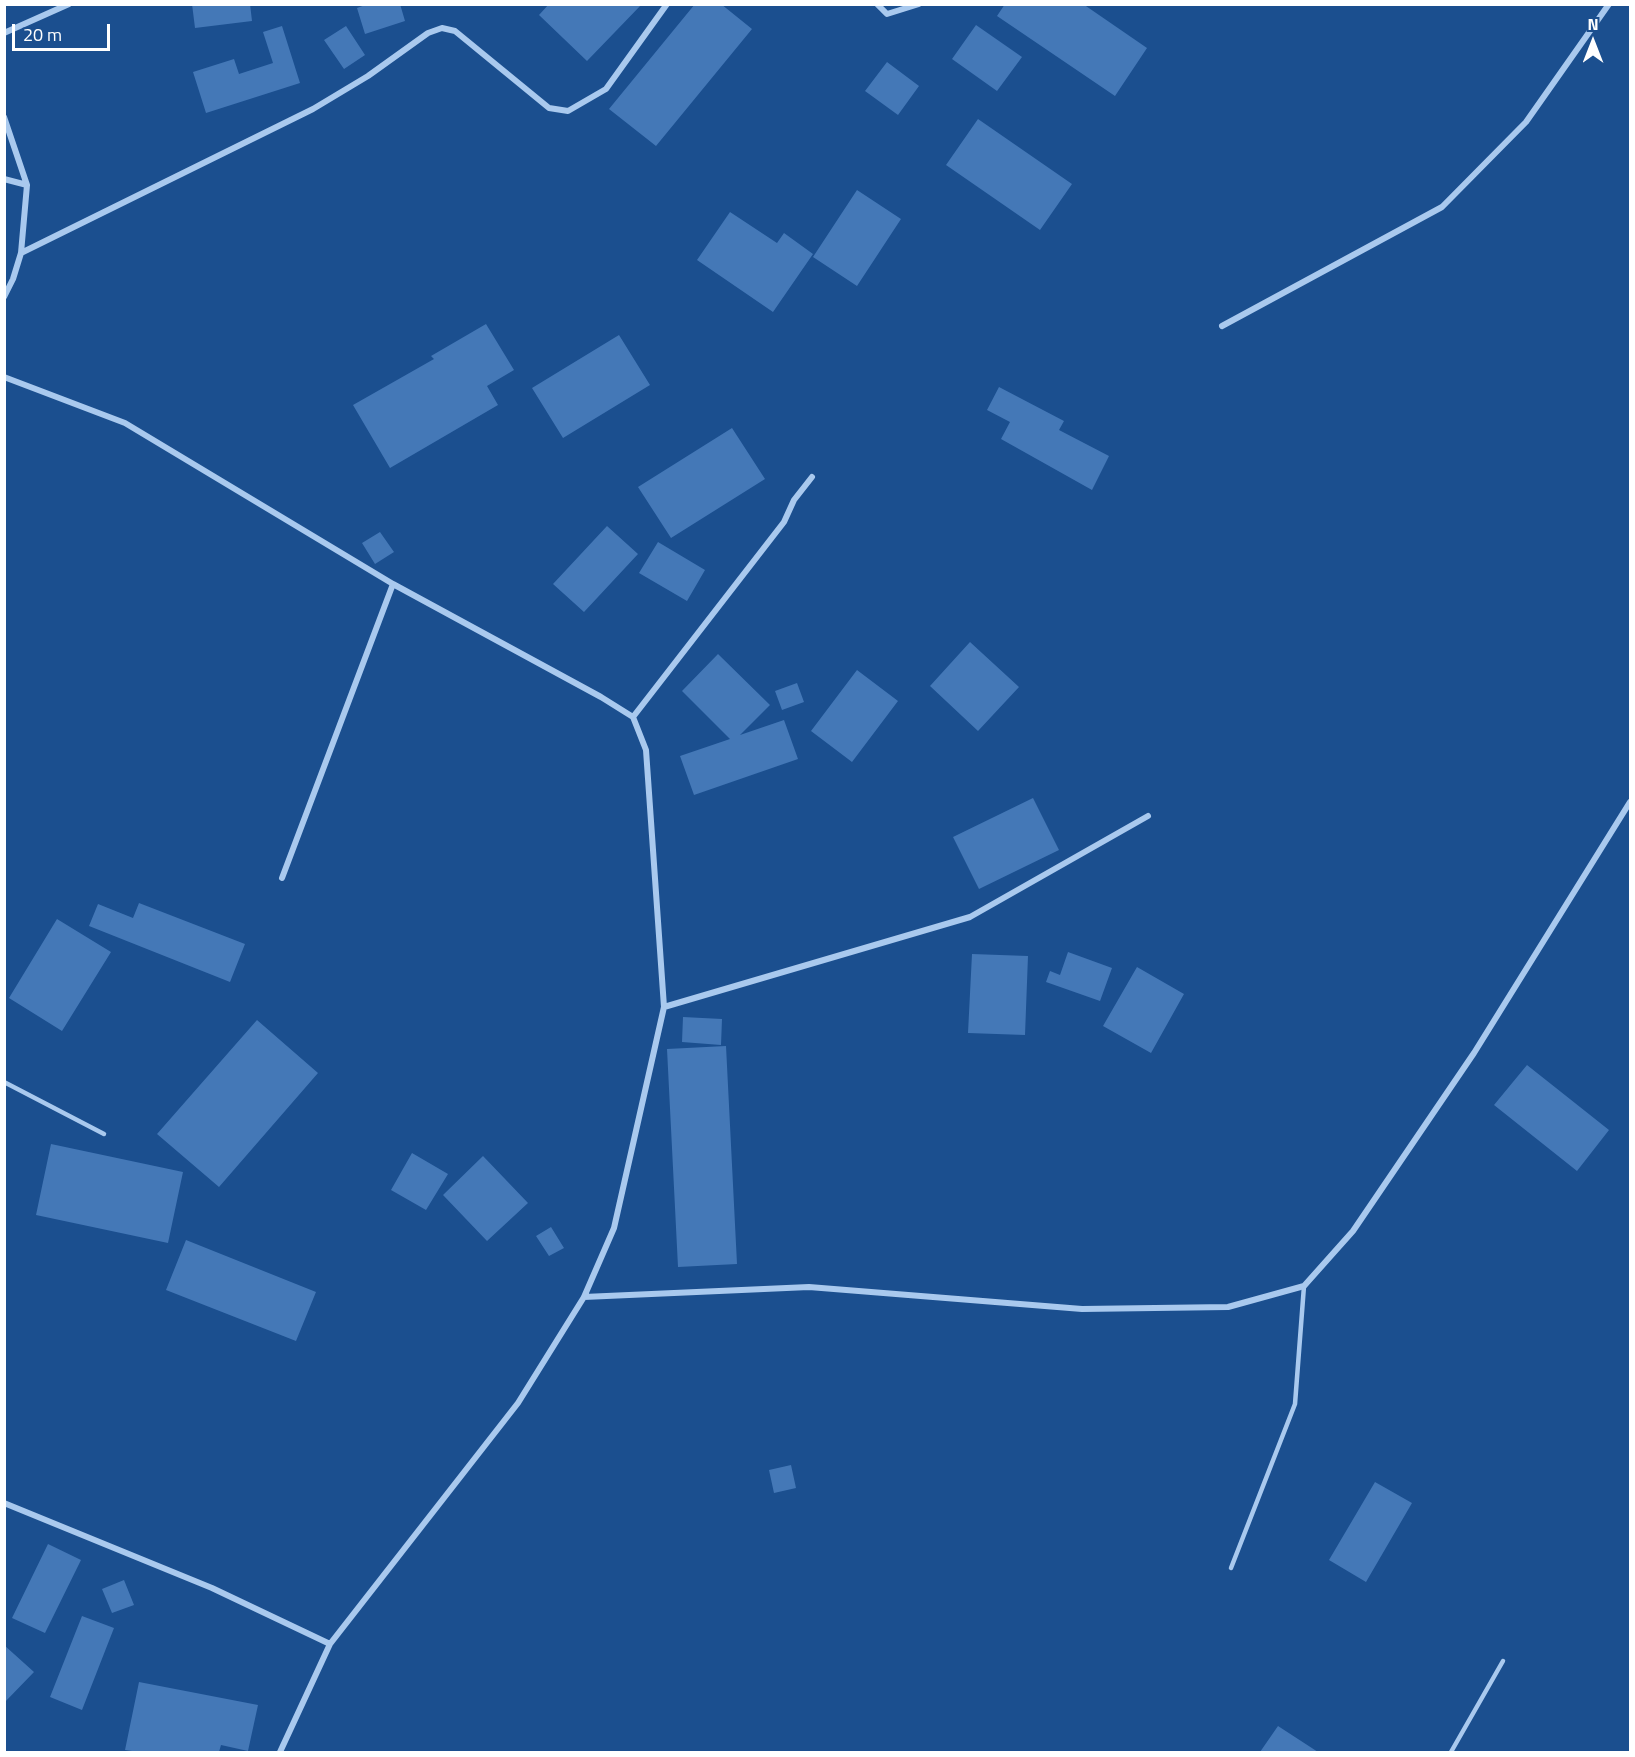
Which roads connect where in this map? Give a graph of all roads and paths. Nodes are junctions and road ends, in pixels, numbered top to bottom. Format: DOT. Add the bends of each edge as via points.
graph roads {
  1 [pos="69,4"];
  2 [pos="667,4"];
  3 [pos="877,4"];
  4 [pos="919,4"];
  5 [pos="1609,4"];
  6 [pos="4,33"];
  7 [pos="4,117"];
  8 [pos="4,178"];
  9 [pos="27,185"];
  10 [pos="21,253"];
  11 [pos="4,297"];
  12 [pos="1222,326"];
  13 [pos="4,377"];
  14 [pos="812,477"];
  15 [pos="393,584"];
  16 [pos="633,717"];
  17 [pos="1630,802"];
  18 [pos="1148,816"];
  19 [pos="282,878"];
  20 [pos="664,1007"];
  21 [pos="4,1082"];
  22 [pos="104,1134"];
  23 [pos="1304,1286"];
  24 [pos="584,1297"];
  25 [pos="4,1503"];
  26 [pos="1231,1568"];
  27 [pos="330,1644"];
  28 [pos="1503,1661"];
  29 [pos="280,1752"];
  30 [pos="1451,1752"];
  1 -- 6 [label="street"];
  2 -- 10 [label="street" via="606,88 568,111 549,108 455,31 442,28 428,33 304,114"];
  3 -- 4 [label="street" via="887,14"];
  5 -- 12 [label="street" via="1526,122 1442,207"];
  7 -- 9 [label="street"];
  8 -- 9 [label="street"];
  9 -- 10 [label="street"];
  10 -- 11 [label="street"];
  13 -- 15 [label="street" via="125,423"];
  14 -- 16 [label="street" via="794,500 784,522"];
  15 -- 16 [label="street"];
  15 -- 19 [label="street"];
  16 -- 20 [label="street" via="646,750"];
  17 -- 23 [label="street" via="1467,1063 1353,1231"];
  18 -- 20 [label="street" via="970,917"];
  20 -- 24 [label="street" via="614,1228"];
  21 -- 22 [label="lane"];
  23 -- 24 [label="street" via="1228,1307 1082,1309 809,1287"];
  23 -- 26 [label="lane" via="1295,1404"];
  24 -- 27 [label="street" via="518,1402"];
  25 -- 27 [label="street" via="212,1588"];
  27 -- 29 [label="street"];
  28 -- 30 [label="lane"];
}
